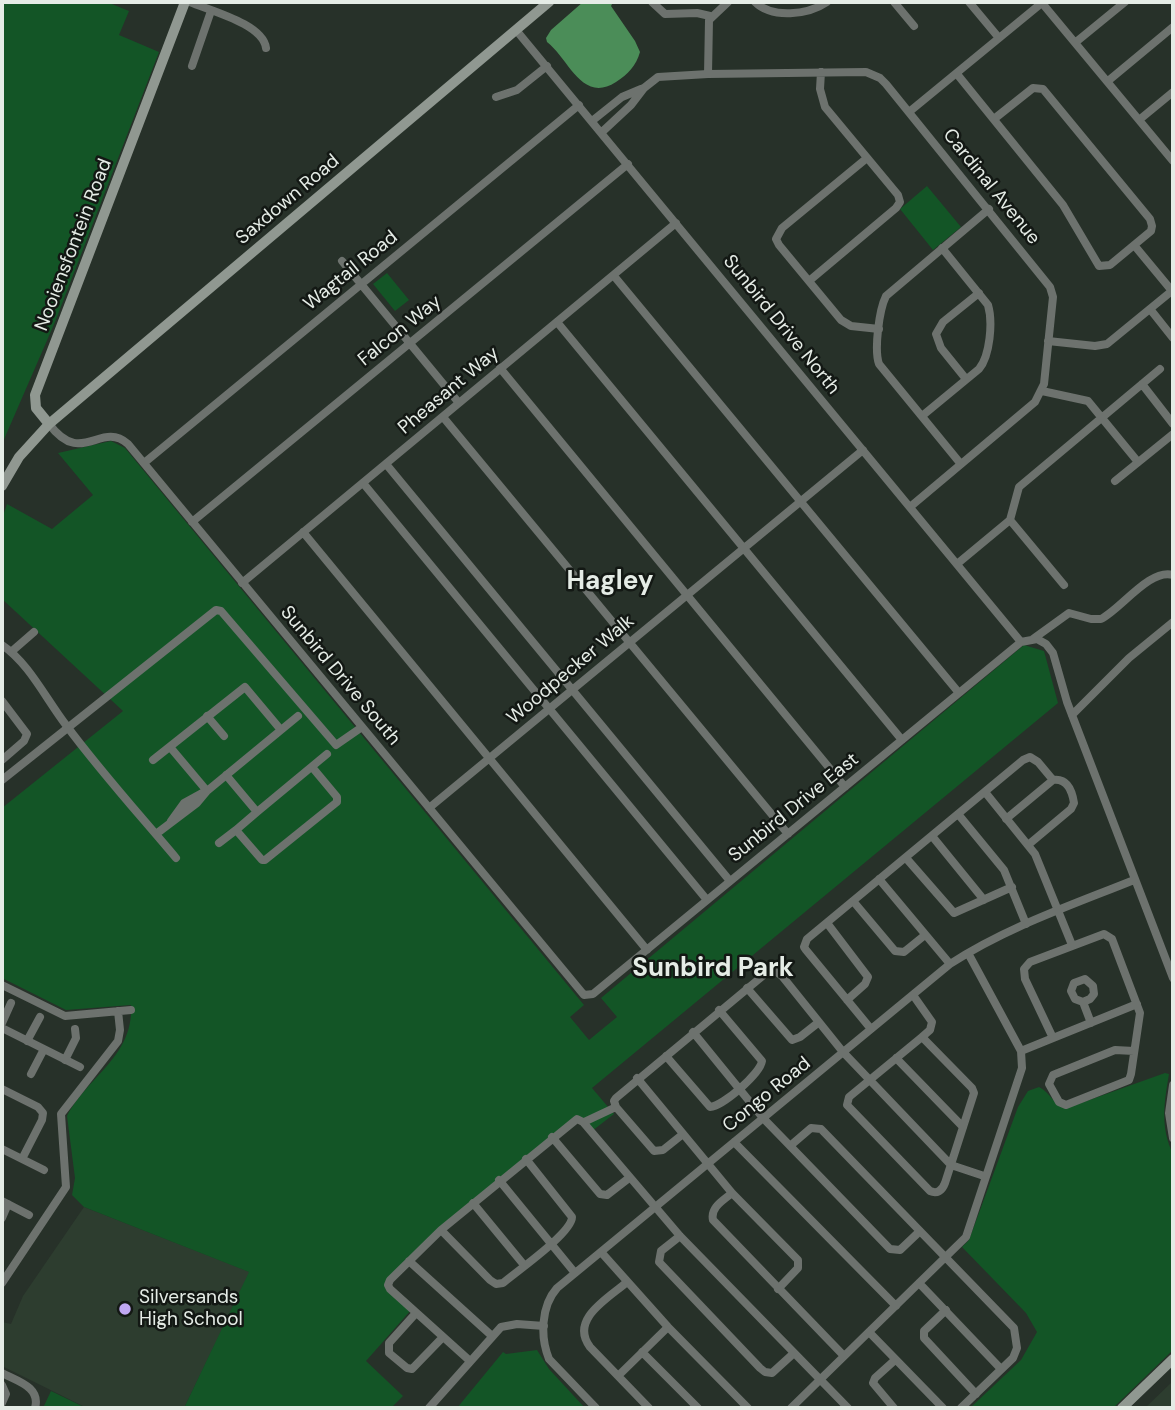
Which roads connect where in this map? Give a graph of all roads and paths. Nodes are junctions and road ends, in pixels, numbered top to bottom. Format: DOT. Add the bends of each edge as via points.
graph roads {
  1 [pos="185,2"];
  2 [pos="190,2"];
  3 [pos="549,2"];
  4 [pos="652,2"];
  5 [pos="728,2"];
  6 [pos="755,2"];
  7 [pos="827,2"];
  8 [pos="894,2"];
  9 [pos="969,2"];
  10 [pos="1042,2"];
  11 [pos="1125,2"];
  12 [pos="211,11"];
  13 [pos="710,16"];
  14 [pos="914,26"];
  15 [pos="1173,27"];
  16 [pos="516,30"];
  17 [pos="999,38"];
  18 [pos="1076,43"];
  19 [pos="266,48"];
  20 [pos="192,66"];
  21 [pos="547,66"];
  22 [pos="821,72"];
  23 [pos="708,74"];
  24 [pos="957,74"];
  25 [pos="1108,81"];
  26 [pos="644,88"];
  27 [pos="1173,92"];
  28 [pos="496,97"];
  29 [pos="579,104"];
  30 [pos="909,112"];
  31 [pos="994,119"];
  32 [pos="1139,120"];
  33 [pos="592,121"];
  34 [pos="602,132"];
  35 [pos="867,159"];
  36 [pos="1173,159"];
  37 [pos="628,164"];
  38 [pos="989,209"];
  39 [pos="676,223"];
  40 [pos="1134,246"];
  41 [pos="942,248"];
  42 [pos="342,261"];
  43 [pos="614,276"];
  44 [pos="809,281"];
  45 [pos="360,285"];
  46 [pos="1172,291"];
  47 [pos="979,293"];
  48 [pos="1150,309"];
  49 [pos="556,322"];
  50 [pos="879,329"];
  51 [pos="1173,338"];
  52 [pos="1048,341"];
  53 [pos="410,344"];
  54 [pos="500,368"];
  55 [pos="1160,369"];
  56 [pos="966,379"];
  57 [pos="1142,384"];
  58 [pos="1042,391"];
  59 [pos="459,403"];
  60 [pos="922,415"];
  61 [pos="443,417"];
  62 [pos="1102,418"];
  63 [pos="49,424"];
  64 [pos="1173,424"];
  65 [pos="1173,433"];
  66 [pos="863,450"];
  67 [pos="1138,462"];
  68 [pos="144,463"];
  69 [pos="960,463"];
  70 [pos="386,464"];
  71 [pos="1115,481"];
  72 [pos="363,483"];
  73 [pos="2,486"];
  74 [pos="800,502"];
  75 [pos="910,507"];
  76 [pos="1010,520"];
  77 [pos="192,522"];
  78 [pos="303,532"];
  79 [pos="744,548"];
  80 [pos="957,564"];
  81 [pos="1173,575"];
  82 [pos="242,583"];
  83 [pos="1064,585"];
  84 [pos="687,595"];
  85 [pos="1173,622"];
  86 [pos="34,632"];
  87 [pos="1033,639"];
  88 [pos="629,642"];
  89 [pos="1021,642"];
  90 [pos="2,645"];
  91 [pos="11,652"];
  92 [pos="573,690"];
  93 [pos="959,692"];
  94 [pos="2,701"];
  95 [pos="549,708"];
  96 [pos="1073,715"];
  97 [pos="207,716"];
  98 [pos="298,716"];
  99 [pos="67,727"];
  100 [pos="362,727"];
  101 [pos="281,730"];
  102 [pos="224,736"];
  103 [pos="902,740"];
  104 [pos="170,747"];
  105 [pos="327,754"];
  106 [pos="489,759"];
  107 [pos="2,760"];
  108 [pos="153,760"];
  109 [pos="312,767"];
  110 [pos="226,775"];
  111 [pos="2,780"];
  112 [pos="1054,780"];
  113 [pos="845,787"];
  114 [pos="207,790"];
  115 [pos="985,792"];
  116 [pos="429,808"];
  117 [pos="257,812"];
  118 [pos="958,814"];
  119 [pos="1006,819"];
  120 [pos="236,830"];
  121 [pos="156,834"];
  122 [pos="788,834"];
  123 [pos="932,836"];
  124 [pos="219,844"];
  125 [pos="1028,845"];
  126 [pos="176,858"];
  127 [pos="906,858"];
  128 [pos="879,879"];
  129 [pos="1134,880"];
  130 [pos="730,881"];
  131 [pos="1012,887"];
  132 [pos="707,900"];
  133 [pos="984,900"];
  134 [pos="853,901"];
  135 [pos="1058,911"];
  136 [pos="827,923"];
  137 [pos="1026,924"];
  138 [pos="925,935"];
  139 [pos="1072,945"];
  140 [pos="647,950"];
  141 [pos="968,953"];
  142 [pos="950,964"];
  143 [pos="1173,978"];
  144 [pos="2,985"];
  145 [pos="747,988"];
  146 [pos="913,995"];
  147 [pos="587,996"];
  148 [pos="846,1000"];
  149 [pos="1083,1002"];
  150 [pos="11,1003"];
  151 [pos="1137,1004"];
  152 [pos="131,1010"];
  153 [pos="719,1010"];
  154 [pos="118,1011"];
  155 [pos="40,1017"];
  156 [pos="819,1022"];
  157 [pos="1091,1023"];
  158 [pos="2,1026"];
  159 [pos="75,1028"];
  160 [pos="871,1029"];
  161 [pos="693,1032"];
  162 [pos="922,1037"];
  163 [pos="1053,1038"];
  164 [pos="27,1041"];
  165 [pos="44,1049"];
  166 [pos="1021,1051"];
  167 [pos="1135,1051"];
  168 [pos="843,1052"];
  169 [pos="666,1056"];
  170 [pos="896,1058"];
  171 [pos="65,1060"];
  172 [pos="80,1067"];
  173 [pos="31,1074"];
  174 [pos="637,1079"];
  175 [pos="870,1080"];
  176 [pos="1173,1085"];
  177 [pos="740,1088"];
  178 [pos="2,1089"];
  179 [pos="616,1107"];
  180 [pos="763,1118"];
  181 [pos="584,1122"];
  182 [pos="963,1127"];
  183 [pos="683,1134"];
  184 [pos="552,1137"];
  185 [pos="1173,1138"];
  186 [pos="734,1142"];
  187 [pos="790,1146"];
  188 [pos="2,1149"];
  189 [pos="22,1159"];
  190 [pos="526,1159"];
  191 [pos="708,1164"];
  192 [pos="951,1164"];
  193 [pos="44,1170"];
  194 [pos="984,1176"];
  195 [pos="629,1178"];
  196 [pos="499,1180"];
  197 [pos="732,1193"];
  198 [pos="5,1203"];
  199 [pos="473,1203"];
  200 [pos="654,1208"];
  201 [pos="29,1215"];
  202 [pos="2,1218"];
  203 [pos="441,1230"];
  204 [pos="920,1231"];
  205 [pos="680,1236"];
  206 [pos="551,1243"];
  207 [pos="601,1252"];
  208 [pos="946,1257"];
  209 [pos="409,1261"];
  210 [pos="524,1265"];
  211 [pos="575,1273"];
  212 [pos="627,1282"];
  213 [pos="2,1283"];
  214 [pos="919,1283"];
  215 [pos="778,1289"];
  216 [pos="896,1306"];
  217 [pos="946,1310"];
  218 [pos="416,1313"];
  219 [pos="544,1326"];
  220 [pos="668,1326"];
  221 [pos="869,1332"];
  222 [pos="492,1336"];
  223 [pos="443,1337"];
  224 [pos="642,1352"];
  225 [pos="794,1353"];
  226 [pos="844,1356"];
  227 [pos="1173,1359"];
  228 [pos="895,1360"];
  229 [pos="470,1362"];
  230 [pos="1001,1369"];
  231 [pos="2,1373"];
  232 [pos="618,1376"];
  233 [pos="820,1380"];
  234 [pos="3,1387"];
  235 [pos="976,1394"];
  236 [pos="2,1403"];
  237 [pos="846,1407"];
  238 [pos="35,1408"];
  239 [pos="429,1408"];
  240 [pos="596,1408"];
  241 [pos="649,1408"];
  242 [pos="698,1408"];
  243 [pos="748,1408"];
  244 [pos="791,1408"];
  245 [pos="894,1408"];
  246 [pos="943,1408"];
  247 [pos="961,1408"];
  248 [pos="1122,1408"];
  1 -- 63 [label="street, Nooiensfontein Road" via="35,395 36,408"];
  2 -- 12 [label="street"];
  3 -- 16 [label="street, Saxdown Road"];
  4 -- 13 [label="street" via="665,14"];
  5 -- 13 [label="street"];
  6 -- 7 [label="street" via="771,12 810,11"];
  8 -- 14 [label="street"];
  9 -- 17 [label="street"];
  10 -- 17 [label="street"];
  10 -- 18 [label="street"];
  11 -- 18 [label="street"];
  12 -- 19 [label="street" via="257,32"];
  12 -- 20 [label="street"];
  13 -- 23 [label="street"];
  15 -- 25 [label="street"];
  16 -- 21 [label="street, Sunbird Drive North"];
  16 -- 63 [label="street, Saxdown Road"];
  17 -- 24 [label="street"];
  18 -- 25 [label="street"];
  21 -- 28 [label="street" via="517,90"];
  21 -- 29 [label="street, Sunbird Drive North"];
  22 -- 23 [label="street, Cardinal Avenue"];
  22 -- 30 [label="street, Cardinal Avenue" via="873,75"];
  22 -- 35 [label="street" via="825,107"];
  23 -- 26 [label="street, Cardinal Avenue" via="663,76"];
  24 -- 30 [label="street"];
  24 -- 31 [label="street"];
  25 -- 32 [label="street"];
  26 -- 33 [label="street, Cardinal Avenue" via="622,97"];
  26 -- 34 [label="street, Cardinal Avenue"];
  27 -- 32 [label="street"];
  29 -- 33 [label="street, Sunbird Drive North"];
  29 -- 45 [label="street, Wagtail Road"];
  30 -- 38 [label="street, Cardinal Avenue"];
  31 -- 40 [label="street" via="1072,217 1095,263 1106,267"];
  31 -- 40 [label="street" via="1033,88 1043,89 1150,219 1151,231"];
  32 -- 36 [label="street"];
  33 -- 34 [label="street, Sunbird Drive North"];
  34 -- 37 [label="street, Sunbird Drive North"];
  35 -- 44 [label="street" via="898,195 899,204"];
  35 -- 44 [label="street" via="778,231 779,245"];
  37 -- 39 [label="street, Sunbird Drive North"];
  37 -- 53 [label="street, Falcon Way"];
  38 -- 41 [label="street"];
  38 -- 52 [label="street, Cardinal Avenue" via="1050,287"];
  39 -- 43 [label="street, Pheasant Way"];
  39 -- 66 [label="street, Sunbird Drive North"];
  40 -- 46 [label="street"];
  41 -- 47 [label="street"];
  41 -- 50 [label="street" via="886,296"];
  42 -- 45 [label="street"];
  43 -- 49 [label="street, Pheasant Way"];
  43 -- 74 [label="street"];
  44 -- 50 [label="street" via="846,324"];
  45 -- 53 [label="street"];
  45 -- 68 [label="street, Wagtail Road"];
  46 -- 48 [label="street"];
  47 -- 56 [label="street" via="990,313 987,353 982,366"];
  47 -- 56 [label="street" via="943,322 936,334 941,348"];
  48 -- 51 [label="street"];
  48 -- 52 [label="street" via="1107,344"];
  49 -- 54 [label="street, Pheasant Way"];
  49 -- 79 [label="street"];
  50 -- 60 [label="street" via="877,360"];
  52 -- 58 [label="street, Cardinal Avenue"];
  53 -- 59 [label="street"];
  53 -- 77 [label="street, Falcon Way"];
  54 -- 59 [label="street, Pheasant Way"];
  54 -- 84 [label="street"];
  55 -- 57 [label="street"];
  56 -- 60 [label="street"];
  57 -- 62 [label="street"];
  57 -- 64 [label="street"];
  58 -- 62 [label="street" via="1084,398"];
  58 -- 69 [label="street" via="1035,402"];
  59 -- 61 [label="street, Pheasant Way"];
  60 -- 69 [label="street"];
  61 -- 70 [label="street, Pheasant Way"];
  61 -- 88 [label="street"];
  62 -- 67 [label="street"];
  62 -- 76 [label="street" via="1019,487"];
  63 -- 68 [label="street, Sunbird Drive South" via="72,444 120,438"];
  63 -- 73 [label="street" via="19,457"];
  65 -- 67 [label="street"];
  66 -- 74 [label="street, Woodpecker Walk"];
  66 -- 75 [label="street, Sunbird Drive North"];
  67 -- 71 [label="street"];
  68 -- 77 [label="street, Sunbird Drive South"];
  69 -- 75 [label="street"];
  70 -- 72 [label="street, Pheasant Way"];
  70 -- 92 [label="street"];
  72 -- 78 [label="street, Pheasant Way"];
  72 -- 95 [label="street"];
  74 -- 79 [label="street, Woodpecker Walk"];
  74 -- 93 [label="street"];
  75 -- 80 [label="street, Sunbird Drive North"];
  76 -- 80 [label="street"];
  76 -- 83 [label="street"];
  77 -- 82 [label="street, Sunbird Drive South"];
  78 -- 82 [label="street, Pheasant Way"];
  78 -- 106 [label="street"];
  79 -- 84 [label="street, Woodpecker Walk"];
  79 -- 103 [label="street"];
  80 -- 89 [label="street, Sunbird Drive North"];
  81 -- 87 [label="street" via="1155,578 1101,619 1069,613"];
  82 -- 100 [label="street, Sunbird Drive South"];
  84 -- 88 [label="street, Woodpecker Walk"];
  84 -- 113 [label="street"];
  85 -- 96 [label="street" via="1129,658"];
  86 -- 91 [label="street"];
  87 -- 89 [label="street"];
  87 -- 96 [label="street" via="1053,653"];
  88 -- 92 [label="street, Woodpecker Walk"];
  88 -- 122 [label="street"];
  89 -- 93 [label="street, Sunbird Drive East"];
  90 -- 91 [label="street"];
  91 -- 99 [label="street"];
  92 -- 95 [label="street, Woodpecker Walk"];
  92 -- 130 [label="street"];
  93 -- 103 [label="street, Sunbird Drive East"];
  94 -- 107 [label="street" via="27,737"];
  95 -- 106 [label="street, Woodpecker Walk"];
  95 -- 132 [label="street"];
  96 -- 129 [label="street"];
  97 -- 101 [label="street" via="245,687"];
  97 -- 102 [label="street"];
  97 -- 104 [label="street"];
  98 -- 101 [label="street"];
  99 -- 100 [label="street" via="216,610 337,746"];
  99 -- 111 [label="street"];
  99 -- 121 [label="street"];
  100 -- 116 [label="street, Sunbird Drive South"];
  101 -- 110 [label="street"];
  103 -- 113 [label="street, Sunbird Drive East"];
  104 -- 108 [label="street"];
  104 -- 114 [label="street"];
  105 -- 109 [label="street"];
  106 -- 116 [label="street, Woodpecker Walk"];
  106 -- 140 [label="street"];
  109 -- 117 [label="street"];
  109 -- 120 [label="street" via="338,799 312,823 265,860"];
  110 -- 114 [label="street"];
  110 -- 117 [label="street"];
  112 -- 115 [label="street" via="1035,759 1027,758"];
  112 -- 119 [label="street"];
  112 -- 125 [label="street" via="1067,784 1073,805"];
  113 -- 122 [label="street, Sunbird Drive East"];
  114 -- 121 [label="street"];
  115 -- 118 [label="street"];
  115 -- 119 [label="street"];
  116 -- 147 [label="street, Sunbird Drive South"];
  117 -- 120 [label="street"];
  118 -- 123 [label="street"];
  118 -- 131 [label="street" via="1004,870"];
  119 -- 125 [label="street"];
  120 -- 124 [label="street"];
  121 -- 126 [label="street"];
  122 -- 130 [label="street, Sunbird Drive East"];
  123 -- 127 [label="street"];
  123 -- 133 [label="street"];
  125 -- 135 [label="street"];
  127 -- 128 [label="street"];
  127 -- 133 [label="street" via="954,913"];
  128 -- 134 [label="street"];
  128 -- 138 [label="street"];
  129 -- 135 [label="street, Congo Road"];
  129 -- 143 [label="street"];
  130 -- 132 [label="street, Sunbird Drive East"];
  131 -- 133 [label="street"];
  131 -- 137 [label="street"];
  132 -- 140 [label="street, Sunbird Drive East"];
  134 -- 136 [label="street"];
  134 -- 138 [label="street" via="898,952"];
  135 -- 137 [label="street, Congo Road"];
  135 -- 139 [label="street"];
  136 -- 148 [label="street" via="869,977"];
  136 -- 148 [label="street" via="804,947"];
  137 -- 141 [label="street, Congo Road"];
  138 -- 142 [label="street"];
  139 -- 151 [label="street" via="1101,934 1112,939"];
  139 -- 163 [label="street" via="1030,962 1023,972"];
  140 -- 147 [label="street, Sunbird Drive East"];
  141 -- 142 [label="street, Congo Road"];
  141 -- 166 [label="street"];
  142 -- 146 [label="street, Congo Road"];
  144 -- 154 [label="street" via="65,1016"];
  145 -- 153 [label="street"];
  145 -- 156 [label="street" via="776,971"];
  145 -- 156 [label="street" via="792,1040"];
  146 -- 160 [label="street, Congo Road"];
  146 -- 162 [label="street" via="932,1022"];
  148 -- 160 [label="street"];
  149 -- 157 [label="street"];
  150 -- 158 [label="street"];
  151 -- 157 [label="street"];
  151 -- 167 [label="street" via="1140,1017"];
  152 -- 154 [label="street"];
  153 -- 161 [label="street"];
  153 -- 177 [label="street" via="762,1061 758,1072"];
  154 -- 213 [label="street" via="118,1041 61,1114 65,1189"];
  155 -- 164 [label="street"];
  156 -- 168 [label="street"];
  157 -- 163 [label="street"];
  158 -- 164 [label="street"];
  159 -- 171 [label="street" via="76,1038"];
  160 -- 168 [label="street, Congo Road"];
  161 -- 169 [label="street"];
  161 -- 177 [label="street"];
  162 -- 170 [label="street"];
  162 -- 182 [label="street" via="974,1091"];
  163 -- 166 [label="street"];
  164 -- 165 [label="street"];
  165 -- 171 [label="street"];
  165 -- 173 [label="street"];
  166 -- 194 [label="street" via="1022,1068"];
  167 -- 167 [label="street" via="1115,1050 1053,1075 1049,1082 1057,1099 1066,1105 1129,1080"];
  168 -- 175 [label="street"];
  168 -- 180 [label="street, Congo Road"];
  169 -- 174 [label="street"];
  169 -- 177 [label="street" via="710,1107"];
  170 -- 175 [label="street"];
  170 -- 182 [label="street"];
  171 -- 172 [label="street"];
  174 -- 179 [label="street" via="618,1094"];
  174 -- 183 [label="street"];
  175 -- 192 [label="street"];
  175 -- 192 [label="street" via="848,1099 853,1113 929,1191 941,1190"];
  176 -- 185 [label="street"];
  177 -- 180 [label="street"];
  178 -- 189 [label="street" via="43,1113"];
  179 -- 181 [label="street"];
  179 -- 183 [label="street" via="654,1151 663,1150"];
  180 -- 186 [label="street, Congo Road"];
  180 -- 187 [label="street"];
  181 -- 184 [label="street" via="577,1119"];
  181 -- 195 [label="street"];
  182 -- 192 [label="street"];
  183 -- 191 [label="street"];
  184 -- 190 [label="street"];
  184 -- 195 [label="street" via="600,1194 607,1195"];
  186 -- 191 [label="street, Congo Road"];
  186 -- 216 [label="street"];
  187 -- 204 [label="street" via="811,1128 821,1129"];
  187 -- 204 [label="street" via="890,1249 900,1250"];
  188 -- 189 [label="street"];
  189 -- 193 [label="street"];
  190 -- 196 [label="street"];
  190 -- 206 [label="street" via="572,1217 571,1224"];
  191 -- 197 [label="street"];
  191 -- 200 [label="street, Congo Road"];
  192 -- 194 [label="street"];
  194 -- 208 [label="street" via="965,1237"];
  195 -- 200 [label="street"];
  196 -- 199 [label="street"];
  196 -- 206 [label="street"];
  197 -- 215 [label="street" via="714,1208 713,1220"];
  197 -- 215 [label="street" via="798,1260 795,1272"];
  198 -- 201 [label="street"];
  198 -- 202 [label="street"];
  199 -- 203 [label="street"];
  199 -- 210 [label="street"];
  200 -- 205 [label="street"];
  200 -- 207 [label="street, Congo Road"];
  203 -- 209 [label="street"];
  203 -- 210 [label="street" via="496,1284"];
  204 -- 208 [label="street"];
  205 -- 225 [label="street"];
  205 -- 225 [label="street" via="661,1251 659,1262 760,1368 772,1373"];
  206 -- 210 [label="street"];
  206 -- 211 [label="street"];
  207 -- 211 [label="street, Congo Road"];
  207 -- 212 [label="street"];
  208 -- 214 [label="street"];
  208 -- 230 [label="street" via="1014,1328 1016,1353"];
  209 -- 218 [label="street" via="388,1285"];
  209 -- 222 [label="street"];
  211 -- 219 [label="street, Congo Road" via="551,1294"];
  212 -- 220 [label="street"];
  212 -- 232 [label="street" via="589,1315 585,1325 586,1343"];
  214 -- 216 [label="street"];
  214 -- 217 [label="street"];
  215 -- 226 [label="street"];
  216 -- 221 [label="street"];
  217 -- 230 [label="street"];
  217 -- 235 [label="street" via="924,1331 924,1338"];
  218 -- 223 [label="street"];
  218 -- 223 [label="street" via="389,1343 389,1353 412,1369"];
  219 -- 222 [label="street" via="509,1324"];
  219 -- 240 [label="street, Congo Road" via="550,1359"];
  220 -- 224 [label="street"];
  220 -- 243 [label="street"];
  221 -- 226 [label="street"];
  221 -- 228 [label="street"];
  222 -- 229 [label="street"];
  223 -- 229 [label="street"];
  224 -- 232 [label="street"];
  224 -- 242 [label="street"];
  225 -- 233 [label="street"];
  226 -- 233 [label="street"];
  227 -- 248 [label="street"];
  228 -- 245 [label="street" via="873,1382"];
  228 -- 246 [label="street"];
  229 -- 239 [label="street"];
  230 -- 235 [label="street"];
  231 -- 238 [label="street" via="31,1388"];
  232 -- 241 [label="street"];
  233 -- 237 [label="street"];
  233 -- 244 [label="street"];
  234 -- 236 [label="street"];
  235 -- 247 [label="street"];
}
